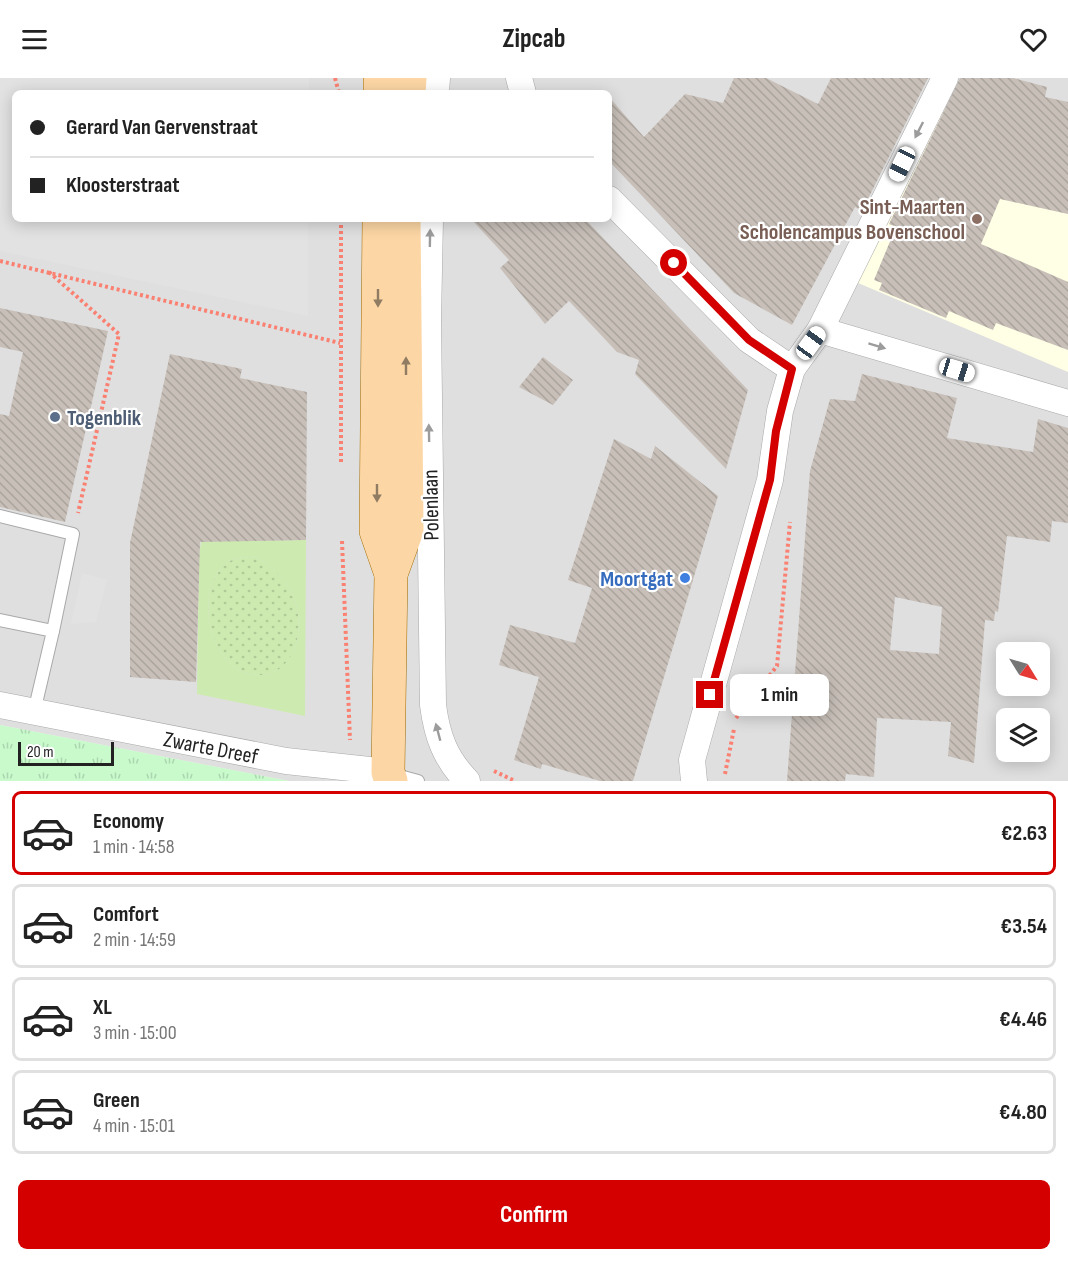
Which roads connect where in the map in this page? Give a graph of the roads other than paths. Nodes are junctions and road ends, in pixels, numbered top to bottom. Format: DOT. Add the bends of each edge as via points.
graph roads {
  1 [pos="945,78"];
  2 [pos="612,202"];
  3 [pos="379,222"];
  4 [pos="405,222"];
  5 [pos="430,222"];
  6 [pos="820,330"];
  7 [pos="792,369"];
  8 [pos="1068,403"];
  9 [pos="0,516"];
  10 [pos="391,574"];
  11 [pos="0,620"];
  12 [pos="52,631"];
  13 [pos="0,705"];
  14 [pos="34,712"];
  15 [pos="396,779"];
  16 [pos="467,781"];
  17 [pos="694,781"];
  1 -- 6 [label="street, one-way"];
  2 -- 7 [label="street" via="749,340"];
  3 -- 10 [label="main road, Polenlaan, one-way" via="376,531"];
  10 -- 4 [label="main road, Polenlaan, one-way" via="407,530"];
  16 -- 5 [label="street, Polenlaan, one-way" via="448,759 437,735 432,705"];
  6 -- 7 [label="street"];
  6 -- 8 [label="street, one-way"];
  7 -- 17 [label="street" via="776,431 770,480 692,760"];
  9 -- 12 [label="lane" via="74,534"];
  10 -- 15 [label="main road, Polenlaan"];
  11 -- 12 [label="lane"];
  12 -- 14 [label="lane"];
  13 -- 14 [label="street, Zwarte Dreef"];
  14 -- 15 [label="street, Zwarte Dreef"];
}
